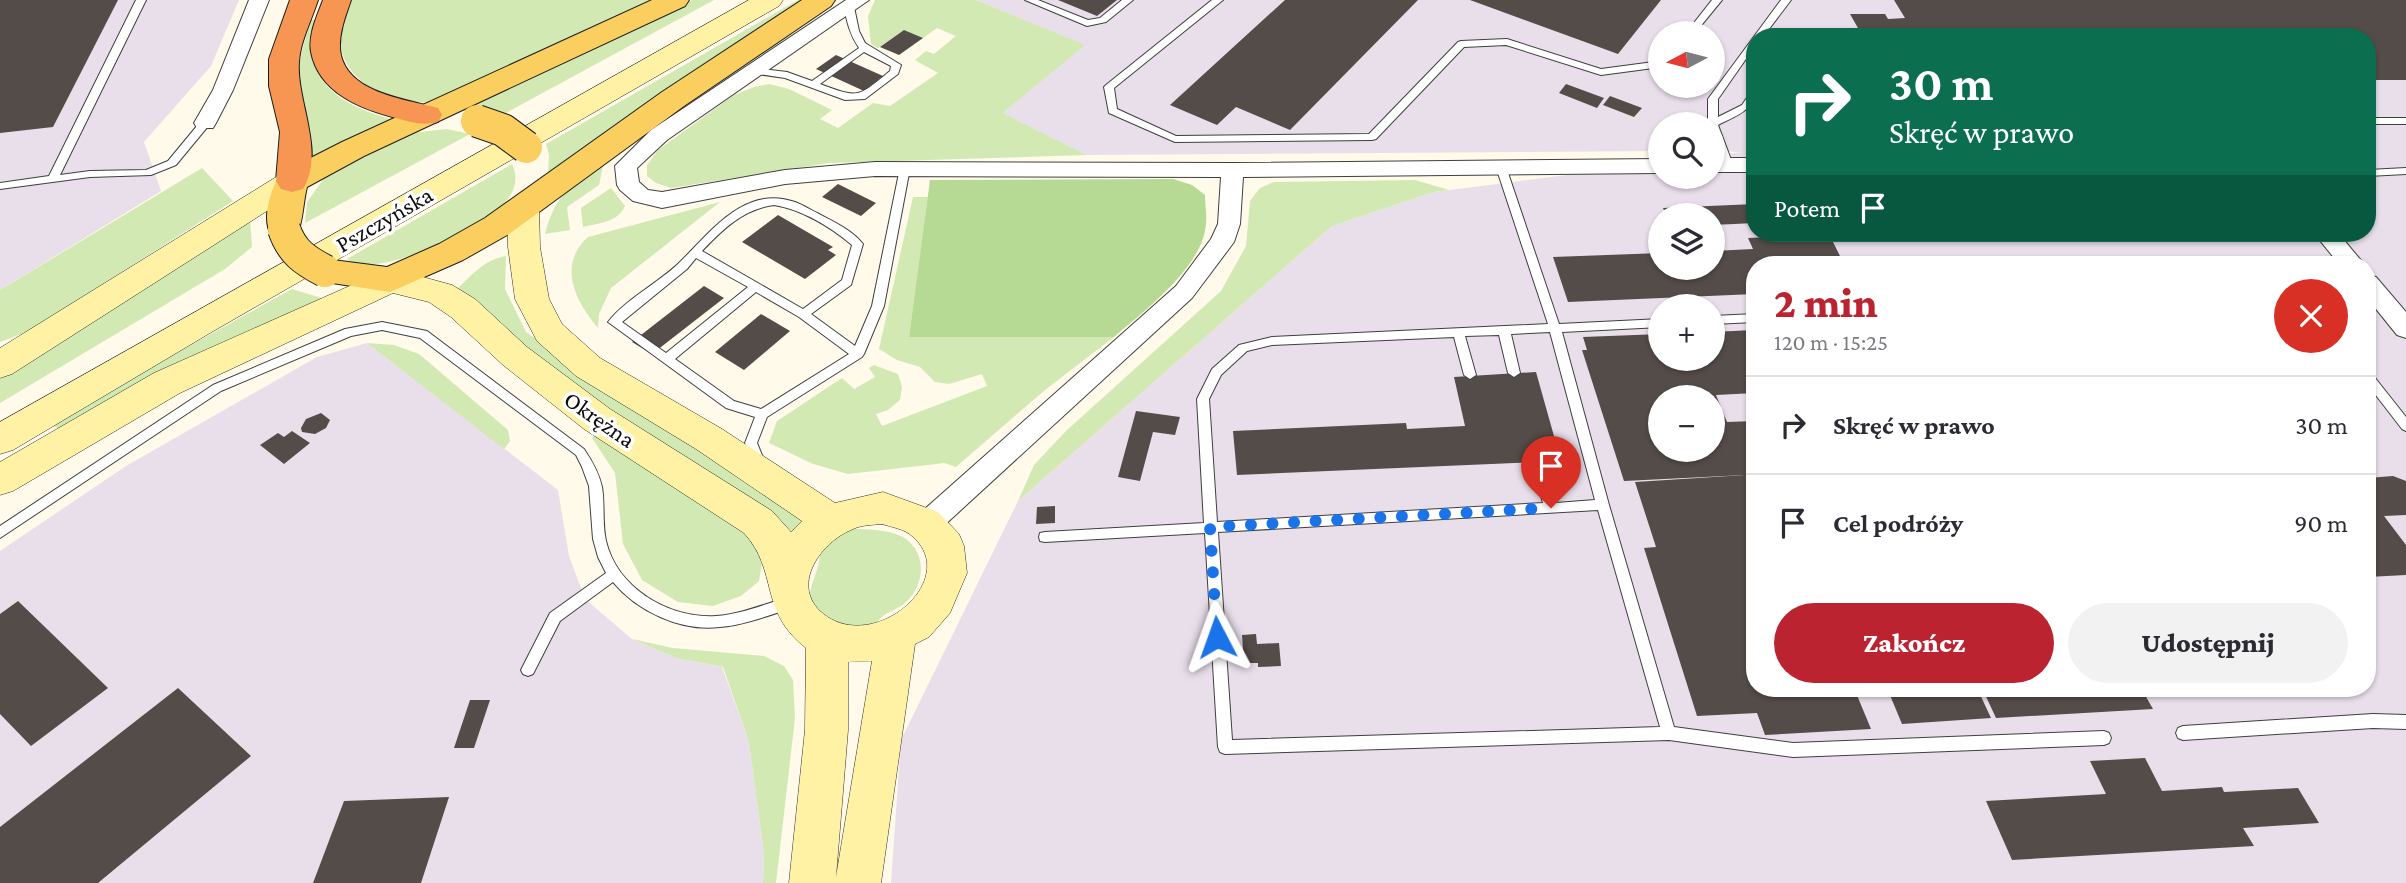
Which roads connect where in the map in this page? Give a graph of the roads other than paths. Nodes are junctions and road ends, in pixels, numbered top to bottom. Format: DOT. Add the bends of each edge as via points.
graph roads {
  1 [pos="141,0"];
  2 [pos="259,0"];
  3 [pos="304,0"];
  4 [pos="337,0"];
  5 [pos="675,0"];
  6 [pos="737,0"];
  7 [pos="769,0"];
  8 [pos="1030,0"];
  9 [pos="1128,0"];
  10 [pos="1218,0"];
  11 [pos="1717,0"];
  12 [pos="1786,0"];
  13 [pos="843,2"];
  14 [pos="1700,21"];
  15 [pos="1765,28"];
  16 [pos="863,49"];
  17 [pos="1746,61"];
  18 [pos="1648,66"];
  19 [pos="754,71"];
  20 [pos="814,84"];
  21 [pos="1746,106"];
  22 [pos="1713,112"];
  23 [pos="427,115"];
  24 [pos="1725,118"];
  25 [pos="2376,121"];
  26 [pos="2406,121"];
  27 [pos="205,123"];
  28 [pos="1725,165"];
  29 [pos="1746,165"];
  30 [pos="1648,166"];
  31 [pos="1501,167"];
  32 [pos="905,168"];
  33 [pos="1232,170"];
  34 [pos="2406,171"];
  35 [pos="2376,173"];
  36 [pos="53,179"];
  37 [pos="292,181"];
  38 [pos="0,186"];
  39 [pos="523,207"];
  40 [pos="2333,242"];
  41 [pos="695,252"];
  42 [pos="2345,256"];
  43 [pos="390,280"];
  44 [pos="754,288"];
  45 [pos="2376,293"];
  46 [pos="803,314"];
  47 [pos="1746,318"];
  48 [pos="1725,319"];
  49 [pos="1648,324"];
  50 [pos="1555,328"];
  51 [pos="2406,329"];
  52 [pos="1504,330"];
  53 [pos="1458,332"];
  54 [pos="858,354"];
  55 [pos="667,359"];
  56 [pos="0,365"];
  57 [pos="1514,373"];
  58 [pos="1470,375"];
  59 [pos="2376,387"];
  60 [pos="762,414"];
  61 [pos="0,416"];
  62 [pos="2406,426"];
  63 [pos="0,440"];
  64 [pos="1537,462"];
  65 [pos="764,475"];
  66 [pos="0,480"];
  67 [pos="1603,505"];
  68 [pos="1551,508"];
  69 [pos="832,521"];
  70 [pos="928,523"];
  71 [pos="1210,527"];
  72 [pos="0,533"];
  73 [pos="1045,537"];
  74 [pos="614,574"];
  75 [pos="789,591"];
  76 [pos="896,637"];
  77 [pos="826,638"];
  78 [pos="528,670"];
  79 [pos="2406,722"];
  80 [pos="1669,733"];
  81 [pos="2183,733"];
  82 [pos="2104,738"];
  83 [pos="812,883"];
  84 [pos="858,883"];
  1 -- 36 [label="lane"];
  2 -- 27 [label="street"];
  3 -- 37 [label="highway" via="284,59 284,86 296,132"];
  4 -- 23 [label="highway" via="326,51 333,70 366,98"];
  5 -- 23 [label="main road"];
  6 -- 61 [label="main road, Pszczyńska"];
  7 -- 63 [label="main road, Pszczyńska"];
  8 -- 9 [label="lane" via="1087,23 1103,20"];
  10 -- 18 [label="lane" via="1109,87 1112,111 1175,139 1372,137 1461,44 1507,42 1601,72"];
  11 -- 14 [label="lane"];
  12 -- 15 [label="lane"];
  13 -- 16 [label="lane" via="855,40"];
  13 -- 19 [label="street"];
  13 -- 39 [label="main road" via="673,99"];
  16 -- 20 [label="lane"];
  16 -- 20 [label="lane" via="896,65 895,72 864,96 845,97"];
  17 -- 22 [label="lane" via="1713,99"];
  19 -- 20 [label="lane"];
  19 -- 32 [label="street" via="643,147 626,166 628,185 641,196 662,200 785,177"];
  21 -- 24 [label="lane"];
  23 -- 37 [label="main road"];
  23 -- 39 [label="main road, bridge" via="498,125 515,136 532,158 534,172"];
  25 -- 26 [label="lane"];
  27 -- 36 [label="lane" via="172,163 147,173"];
  28 -- 29 [label="street"];
  30 -- 31 [label="street"];
  31 -- 33 [label="street"];
  31 -- 50 [label="lane"];
  32 -- 33 [label="street"];
  32 -- 54 [label="lane" via="878,306"];
  33 -- 70 [label="street" via="1229,224 1222,242 1184,292"];
  34 -- 35 [label="lane"];
  36 -- 38 [label="lane"];
  37 -- 43 [label="main road, bridge" via="284,229 295,255 325,271"];
  37 -- 56 [label="main road"];
  39 -- 43 [label="main road" via="452,252"];
  39 -- 65 [label="main road, Okrężna" via="532,299 549,332 588,367"];
  40 -- 42 [label="street"];
  41 -- 44 [label="lane"];
  41 -- 46 [label="lane" via="748,207 766,202 786,202 846,232 858,244 847,282"];
  41 -- 55 [label="lane" via="614,321"];
  43 -- 66 [label="main road" via="167,383"];
  43 -- 75 [label="main road, Okrężna" via="440,293 463,308 515,356 597,419 758,522 775,540"];
  44 -- 46 [label="lane"];
  44 -- 55 [label="lane"];
  45 -- 51 [label="street"];
  46 -- 54 [label="lane"];
  47 -- 48 [label="lane"];
  49 -- 50 [label="lane"];
  50 -- 52 [label="lane"];
  50 -- 67 [label="lane"];
  52 -- 53 [label="lane"];
  52 -- 57 [label="lane"];
  53 -- 58 [label="lane"];
  53 -- 71 [label="lane" via="1272,341 1243,348 1216,372 1203,400"];
  54 -- 60 [label="lane"];
  55 -- 60 [label="lane" via="730,405"];
  59 -- 62 [label="lane"];
  60 -- 65 [label="lane" via="751,443"];
  64 -- 68 [label="lane"];
  65 -- 69 [label="main road, Okrężna"];
  67 -- 68 [label="lane"];
  67 -- 80 [label="lane"];
  68 -- 71 [label="lane"];
  69 -- 70 [label="main road" via="857,511 883,508 908,512"];
  69 -- 75 [label="main road" via="810,537 795,557"];
  70 -- 76 [label="main road" via="942,539 948,559 947,580 937,602 920,621"];
  71 -- 73 [label="lane"];
  71 -- 80 [label="lane" via="1225,747"];
  72 -- 74 [label="lane" via="217,388 349,332 382,326 424,334 580,452 593,472 600,540"];
  74 -- 75 [label="lane" via="633,595 653,607 713,622"];
  74 -- 78 [label="lane" via="555,617"];
  75 -- 77 [label="main road" via="805,626"];
  76 -- 77 [label="main road" via="869,644"];
  76 -- 84 [label="main road"];
  77 -- 83 [label="main road" via="827,753"];
  79 -- 81 [label="lane"];
  80 -- 82 [label="lane" via="1793,750"];
}
